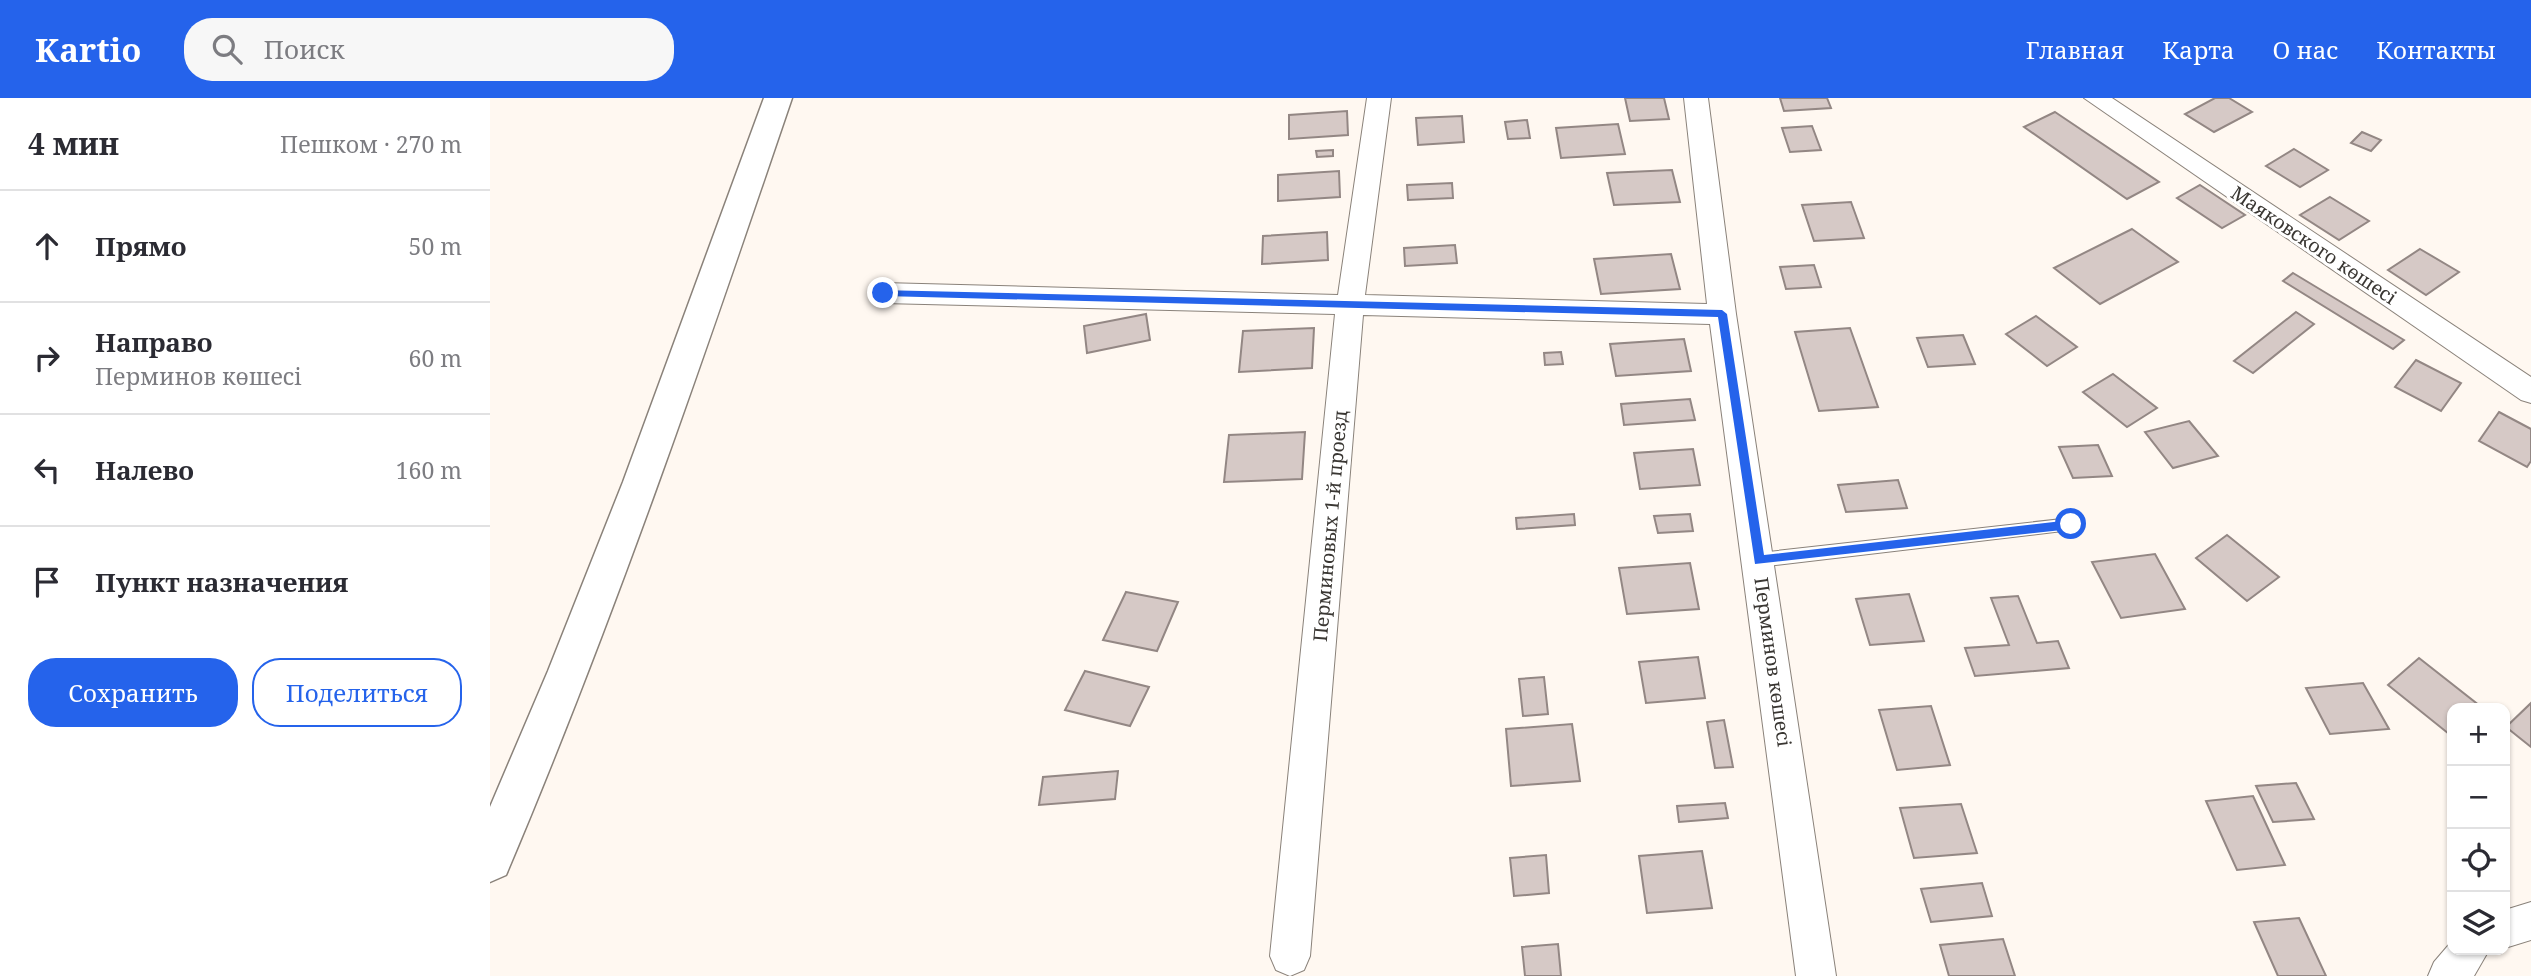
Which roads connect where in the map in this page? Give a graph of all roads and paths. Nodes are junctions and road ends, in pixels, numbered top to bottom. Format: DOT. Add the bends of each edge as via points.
graph roads {
  1 [pos="778,98"];
  2 [pos="1379,98"];
  3 [pos="1696,98"];
  4 [pos="2096,98"];
  5 [pos="883,293"];
  6 [pos="1350,304"];
  7 [pos="1722,314"];
  8 [pos="2531,392"];
  9 [pos="2071,524"];
  10 [pos="1759,560"];
  11 [pos="490,859"];
  12 [pos="2531,921"];
  13 [pos="2510,927"];
  14 [pos="2466,955"];
  15 [pos="1290,956"];
  16 [pos="1816,976"];
  17 [pos="2448,976"];
  1 -- 11 [label="highway" via="587,630"];
  2 -- 6 [label="street, Перминовых 1-й проезд"];
  3 -- 7 [label="street, Перминов көшесі"];
  4 -- 8 [label="street, Маяковского көшесі"];
  5 -- 6 [label="street"];
  6 -- 7 [label="street"];
  6 -- 15 [label="street, Перминовых 1-й проезд"];
  7 -- 10 [label="street, Перминов көшесі"];
  9 -- 10 [label="lane"];
  10 -- 16 [label="street, Перминов көшесі"];
  12 -- 13 [label="street"];
  14 -- 17 [label="street"];
}
